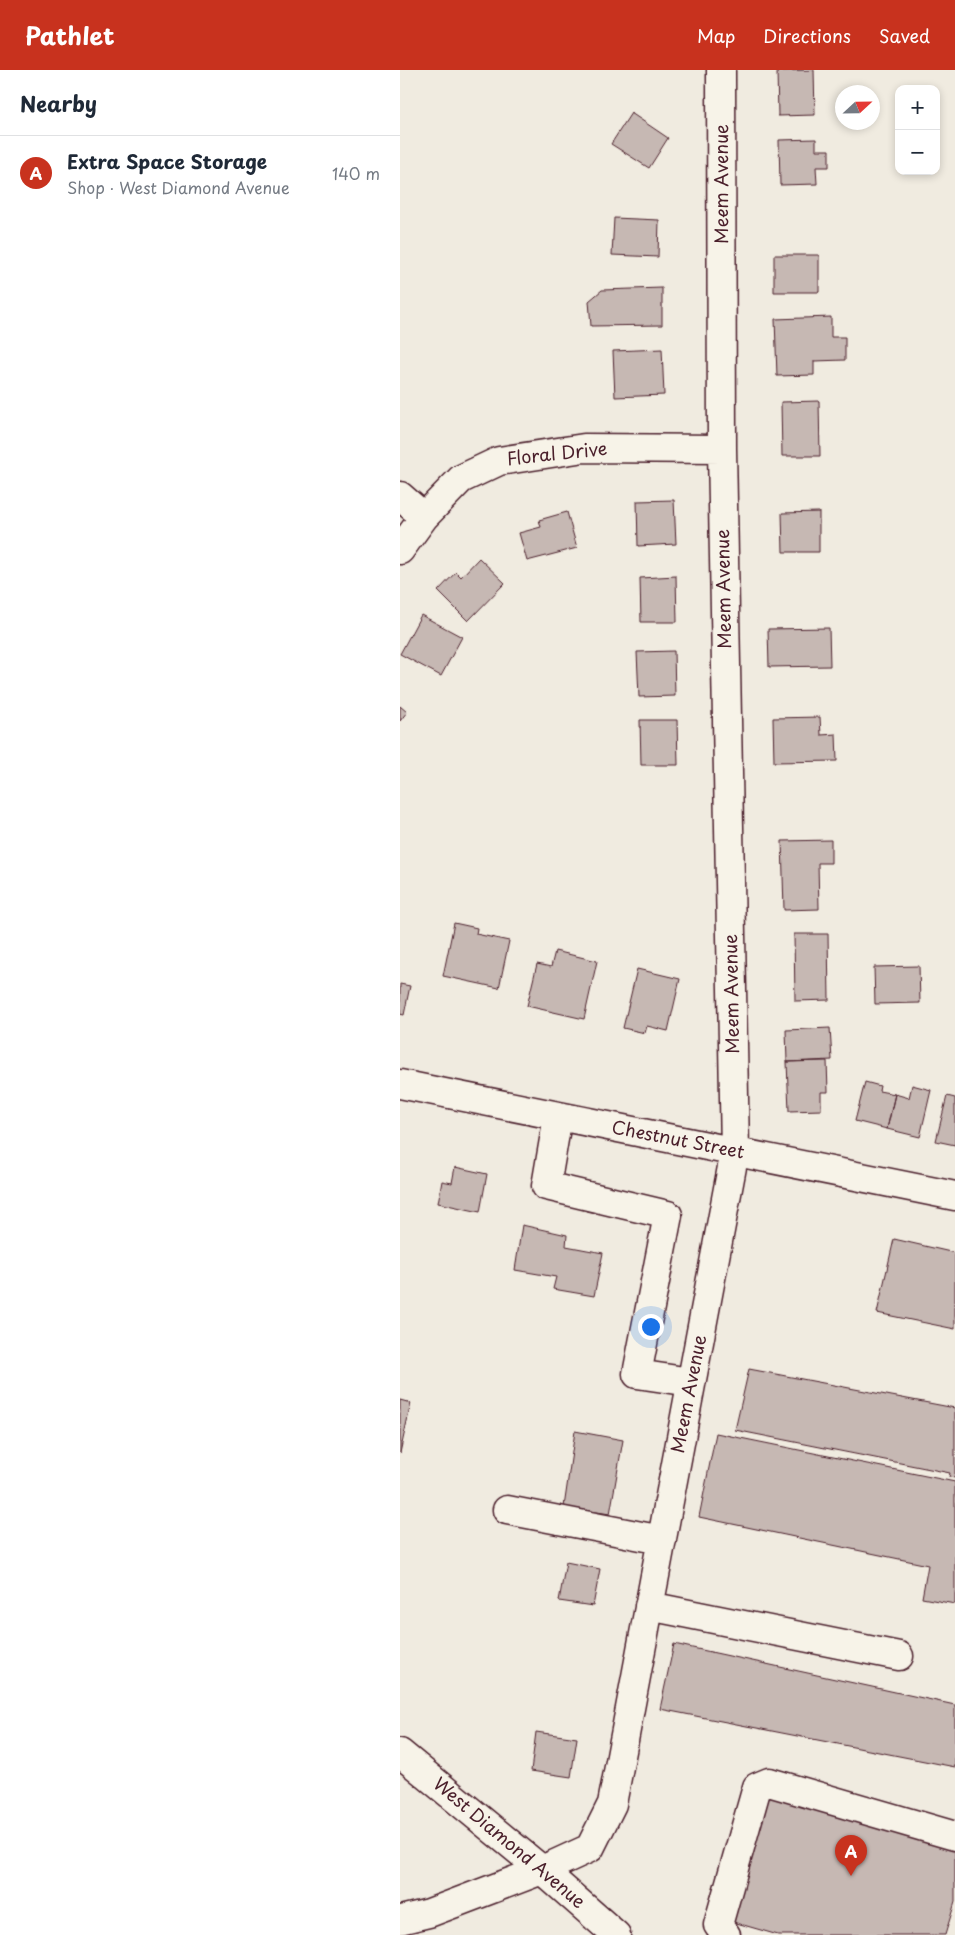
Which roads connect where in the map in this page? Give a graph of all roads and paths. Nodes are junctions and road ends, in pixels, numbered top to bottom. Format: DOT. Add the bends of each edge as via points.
graph roads {
  1 [pos="722,70"];
  2 [pos="722,449"];
  3 [pos="400,496"];
  4 [pos="424,517"];
  5 [pos="400,550"];
  6 [pos="400,1084"];
  7 [pos="558,1116"];
  8 [pos="735,1151"];
  9 [pos="955,1196"];
  10 [pos="691,1382"];
  11 [pos="507,1510"];
  12 [pos="662,1540"];
  13 [pos="649,1606"];
  14 [pos="899,1656"];
  15 [pos="400,1753"];
  16 [pos="955,1836"];
  17 [pos="542,1870"];
  18 [pos="400,1920"];
  19 [pos="616,1935"];
  20 [pos="726,1935"];
  1 -- 2 [label="street, Meem Avenue"];
  2 -- 4 [label="street, Floral Drive" via="584,448 499,461 461,479"];
  2 -- 8 [label="street, Meem Avenue"];
  3 -- 4 [label="street"];
  4 -- 5 [label="street, Floral Drive"];
  6 -- 7 [label="street, Chestnut Street"];
  7 -- 8 [label="street, Chestnut Street"];
  7 -- 10 [label="street" via="546,1186 668,1215 637,1374"];
  8 -- 9 [label="street, Chestnut Street"];
  8 -- 10 [label="street, Meem Avenue"];
  10 -- 12 [label="street, Meem Avenue"];
  11 -- 12 [label="street"];
  12 -- 13 [label="street, Meem Avenue"];
  13 -- 14 [label="street"];
  13 -- 17 [label="street, Meem Avenue" via="612,1804 590,1848"];
  15 -- 17 [label="street, West Diamond Avenue"];
  16 -- 20 [label="street" via="768,1782 758,1787 718,1925"];
  17 -- 18 [label="street, Meem Avenue" via="429,1913"];
  17 -- 19 [label="street, West Diamond Avenue"];
}
